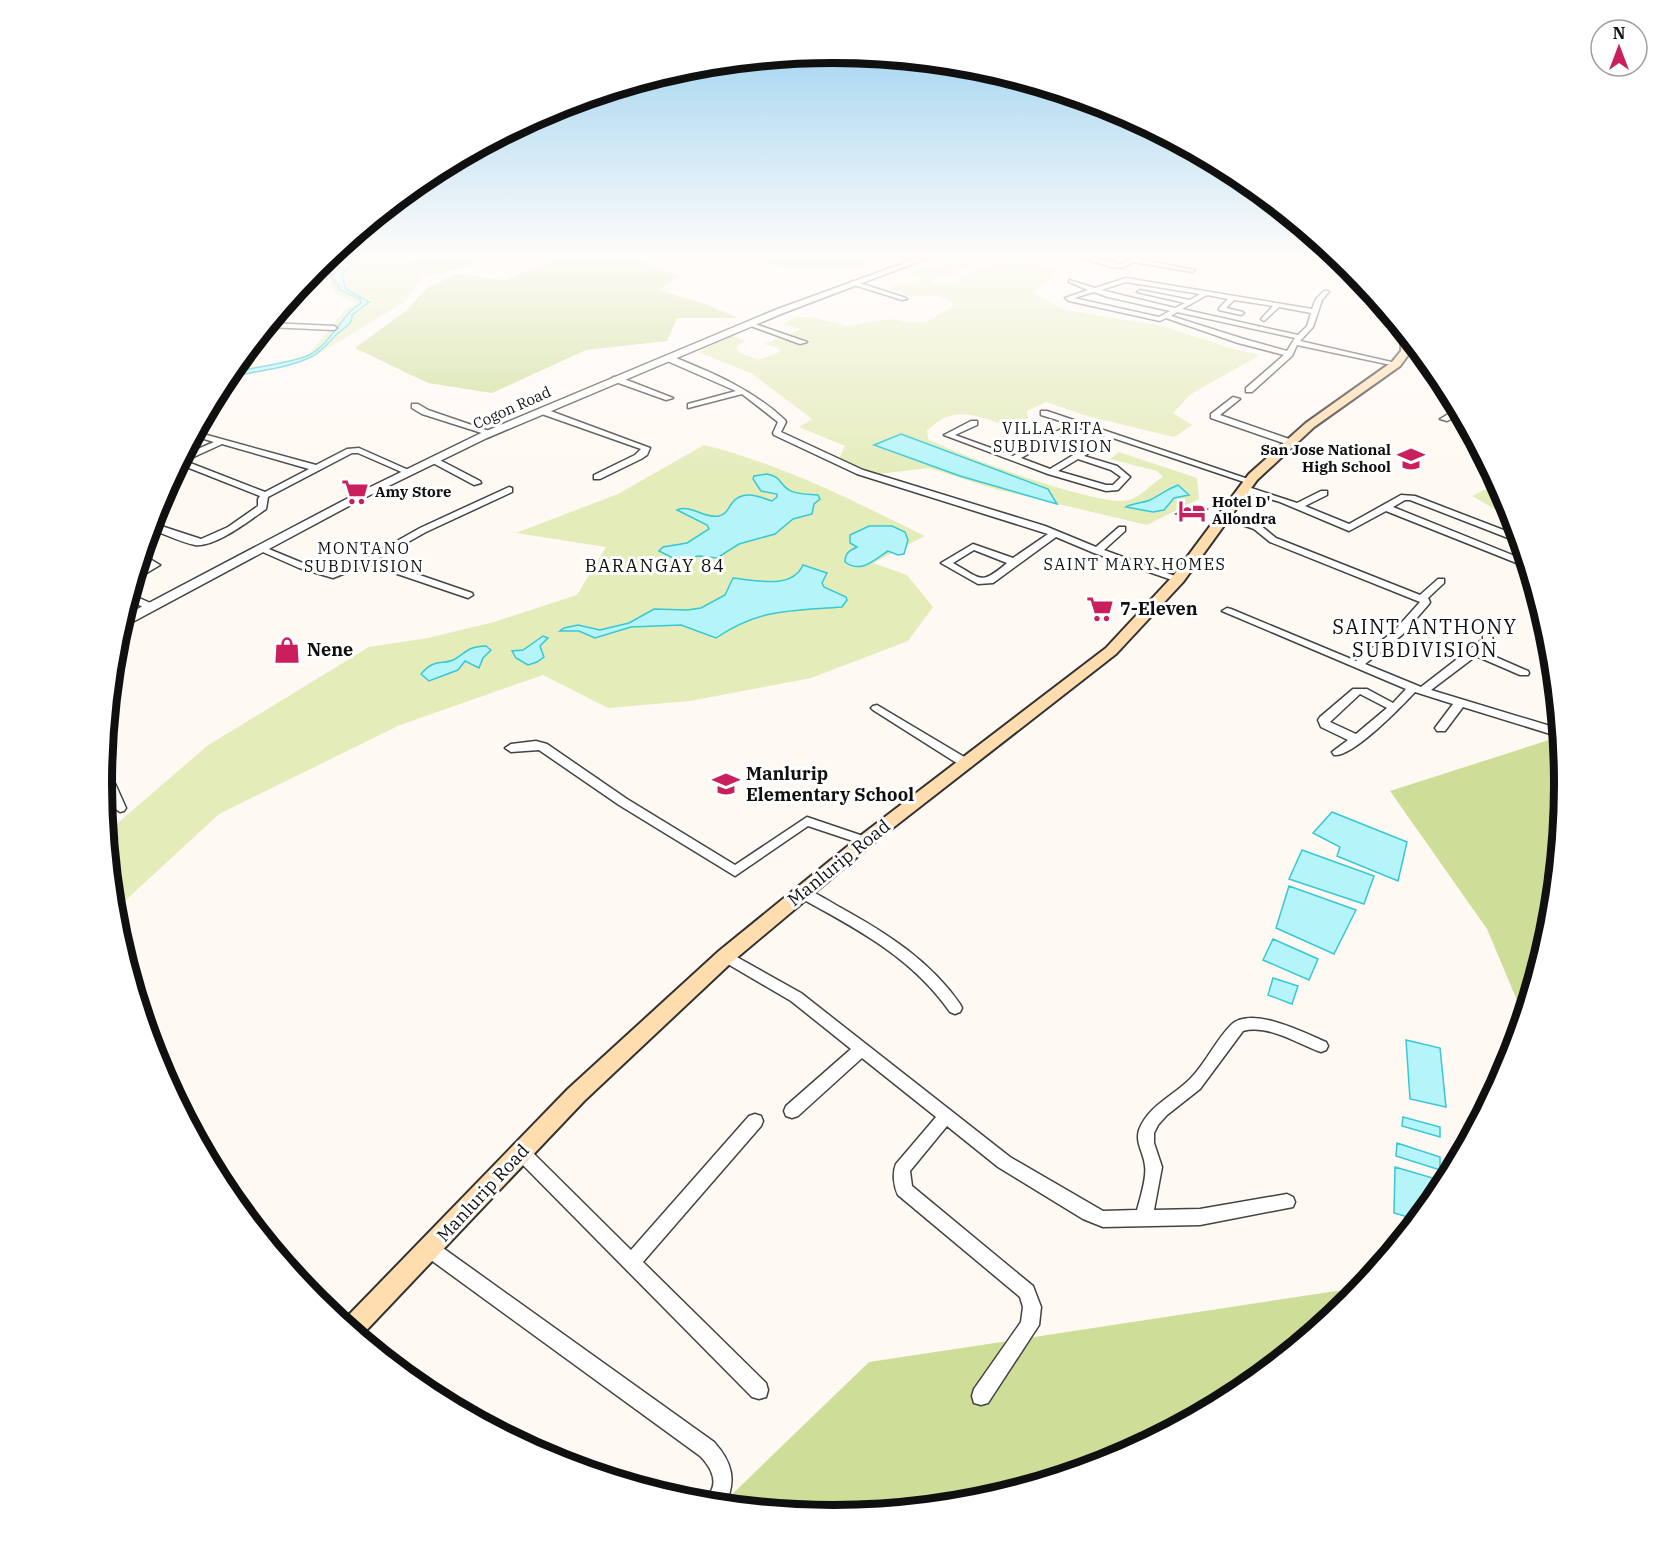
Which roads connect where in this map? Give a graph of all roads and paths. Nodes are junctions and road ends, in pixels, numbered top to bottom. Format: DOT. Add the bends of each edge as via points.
graph roads {
  1 [pos="738,329"];
  2 [pos="765,329"];
  3 [pos="1204,329"];
  4 [pos="1256,329"];
  5 [pos="1308,329"];
  6 [pos="1297,339"];
  7 [pos="803,342"];
  8 [pos="1408,351"];
  9 [pos="1289,354"];
  10 [pos="668,358"];
  11 [pos="616,379"];
  12 [pos="1249,390"];
  13 [pos="744,391"];
  14 [pos="669,398"];
  15 [pos="1236,399"];
  16 [pos="415,406"];
  17 [pos="691,406"];
  18 [pos="542,411"];
  19 [pos="1044,412"];
  20 [pos="1452,415"];
  21 [pos="1444,419"];
  22 [pos="974,423"];
  23 [pos="1076,424"];
  24 [pos="491,433"];
  25 [pos="202,436"];
  26 [pos="1111,436"];
  27 [pos="220,442"];
  28 [pos="1289,442"];
  29 [pos="192,456"];
  30 [pos="1077,456"];
  31 [pos="1013,459"];
  32 [pos="434,460"];
  33 [pos="187,465"];
  34 [pos="316,468"];
  35 [pos="409,472"];
  36 [pos="1051,472"];
  37 [pos="597,477"];
  38 [pos="1249,482"];
  39 [pos="477,483"];
  40 [pos="509,490"];
  41 [pos="1324,493"];
  42 [pos="265,495"];
  43 [pos="1298,506"];
  44 [pos="1388,508"];
  45 [pos="1225,516"];
  46 [pos="159,529"];
  47 [pos="1122,529"];
  48 [pos="1056,533"];
  49 [pos="1510,536"];
  50 [pos="261,549"];
  51 [pos="1097,551"];
  52 [pos="148,561"];
  53 [pos="368,561"];
  54 [pos="1014,562"];
  55 [pos="1520,566"];
  56 [pos="145,572"];
  57 [pos="1178,579"];
  58 [pos="1441,581"];
  59 [pos="468,595"];
  60 [pos="1421,599"];
  61 [pos="136,600"];
  62 [pos="150,607"];
  63 [pos="1227,611"];
  64 [pos="132,616"];
  65 [pos="1487,633"];
  66 [pos="1475,652"];
  67 [pos="1359,664"];
  68 [pos="1524,673"];
  69 [pos="1417,690"];
  70 [pos="1459,704"];
  71 [pos="877,708"];
  72 [pos="1395,708"];
  73 [pos="1441,728"];
  74 [pos="1552,731"];
  75 [pos="1358,740"];
  76 [pos="511,748"];
  77 [pos="1338,752"];
  78 [pos="967,764"];
  79 [pos="112,791"];
  80 [pos="120,808"];
  81 [pos="865,841"];
  82 [pos="802,893"];
  83 [pos="726,956"];
  84 [pos="955,1008"];
  85 [pos="1321,1046"];
  86 [pos="862,1049"];
  87 [pos="792,1111"];
  88 [pos="946,1116"];
  89 [pos="755,1121"];
  90 [pos="521,1152"];
  91 [pos="1287,1202"];
  92 [pos="1144,1219"];
  93 [pos="430,1249"];
  94 [pos="631,1262"];
  95 [pos="356,1324"];
  96 [pos="759,1390"];
  97 [pos="981,1396"];
  98 [pos="719,1495"];
  1 -- 10 [label="street, Cogon Road"];
  2 -- 7 [label="street"];
  3 -- 9 [label="street"];
  4 -- 6 [label="street"];
  5 -- 6 [label="street"];
  6 -- 8 [label="street"];
  6 -- 9 [label="street"];
  8 -- 28 [label="main road, Manlurip Road"];
  9 -- 12 [label="street"];
  10 -- 11 [label="street, Cogon Road"];
  10 -- 13 [label="street"];
  11 -- 14 [label="street"];
  11 -- 18 [label="street, Cogon Road"];
  13 -- 17 [label="street"];
  13 -- 48 [label="street" via="779,419 782,424 777,433 860,472"];
  15 -- 28 [label="street" via="1214,416"];
  16 -- 24 [label="street"];
  18 -- 24 [label="street, Cogon Road"];
  18 -- 37 [label="street" via="646,448 638,457"];
  19 -- 23 [label="street"];
  20 -- 21 [label="street"];
  22 -- 31 [label="street" via="948,435"];
  23 -- 26 [label="street"];
  23 -- 31 [label="street"];
  24 -- 32 [label="street, Cogon Road"];
  25 -- 27 [label="street"];
  26 -- 30 [label="street"];
  26 -- 38 [label="street"];
  27 -- 29 [label="street"];
  27 -- 34 [label="street"];
  28 -- 38 [label="main road, Manlurip Road"];
  30 -- 36 [label="street"];
  30 -- 36 [label="street" via="1114,468 1126,477 1111,488"];
  31 -- 36 [label="street"];
  32 -- 35 [label="street, Cogon Road"];
  32 -- 39 [label="street"];
  33 -- 42 [label="street"];
  34 -- 35 [label="street" via="344,453 359,450"];
  34 -- 42 [label="street"];
  35 -- 50 [label="street, Cogon Road"];
  38 -- 43 [label="street"];
  38 -- 45 [label="main road, Manlurip Road"];
  40 -- 53 [label="street"];
  41 -- 43 [label="street"];
  42 -- 46 [label="street" via="263,507 203,542"];
  43 -- 44 [label="street" via="1349,528"];
  44 -- 49 [label="street" via="1404,497 1412,498"];
  44 -- 55 [label="street"];
  45 -- 57 [label="main road, Manlurip Road"];
  45 -- 60 [label="street" via="1257,527 1273,540"];
  47 -- 51 [label="street"];
  48 -- 51 [label="street"];
  48 -- 54 [label="street"];
  50 -- 53 [label="street" via="333,575"];
  50 -- 62 [label="street, Cogon Road"];
  51 -- 57 [label="street"];
  52 -- 56 [label="street" via="155,565"];
  53 -- 59 [label="street"];
  54 -- 54 [label="street" via="987,582 946,563 973,548"];
  57 -- 78 [label="main road, Manlurip Road" via="1111,651"];
  58 -- 60 [label="street"];
  60 -- 67 [label="street" via="1425,602 1398,633"];
  61 -- 62 [label="street"];
  62 -- 64 [label="street, Cogon Road"];
  63 -- 67 [label="street"];
  65 -- 66 [label="street" via="1488,640"];
  66 -- 68 [label="street"];
  66 -- 69 [label="street"];
  67 -- 69 [label="street"];
  69 -- 70 [label="street"];
  69 -- 72 [label="street"];
  70 -- 73 [label="street"];
  70 -- 74 [label="street"];
  71 -- 78 [label="street"];
  72 -- 75 [label="street"];
  72 -- 75 [label="street" via="1357,691 1323,720"];
  75 -- 77 [label="street"];
  76 -- 81 [label="street" via="543,747 735,871 807,821"];
  78 -- 81 [label="main road, Manlurip Road"];
  79 -- 80 [label="street"];
  81 -- 82 [label="main road, Manlurip Road"];
  82 -- 83 [label="main road, Manlurip Road"];
  82 -- 84 [label="street" via="876,934 911,959 933,979"];
  83 -- 86 [label="street" via="796,997"];
  83 -- 90 [label="main road, Manlurip Road" via="576,1095"];
  85 -- 92 [label="street" via="1256,1023 1238,1027 1195,1084 1152,1120 1146,1143 1154,1167"];
  86 -- 87 [label="street"];
  86 -- 88 [label="street"];
  88 -- 92 [label="street" via="1004,1162 1089,1213 1103,1219"];
  88 -- 97 [label="street" via="903,1169 904,1190 1027,1292 1032,1307 1030,1325"];
  89 -- 94 [label="street"];
  90 -- 93 [label="main road, Manlurip Road"];
  90 -- 94 [label="street"];
  91 -- 92 [label="street" via="1224,1214"];
  93 -- 95 [label="main road, Manlurip Road"];
  93 -- 98 [label="street" via="707,1449 719,1461 723,1484"];
  94 -- 96 [label="street"];
}
